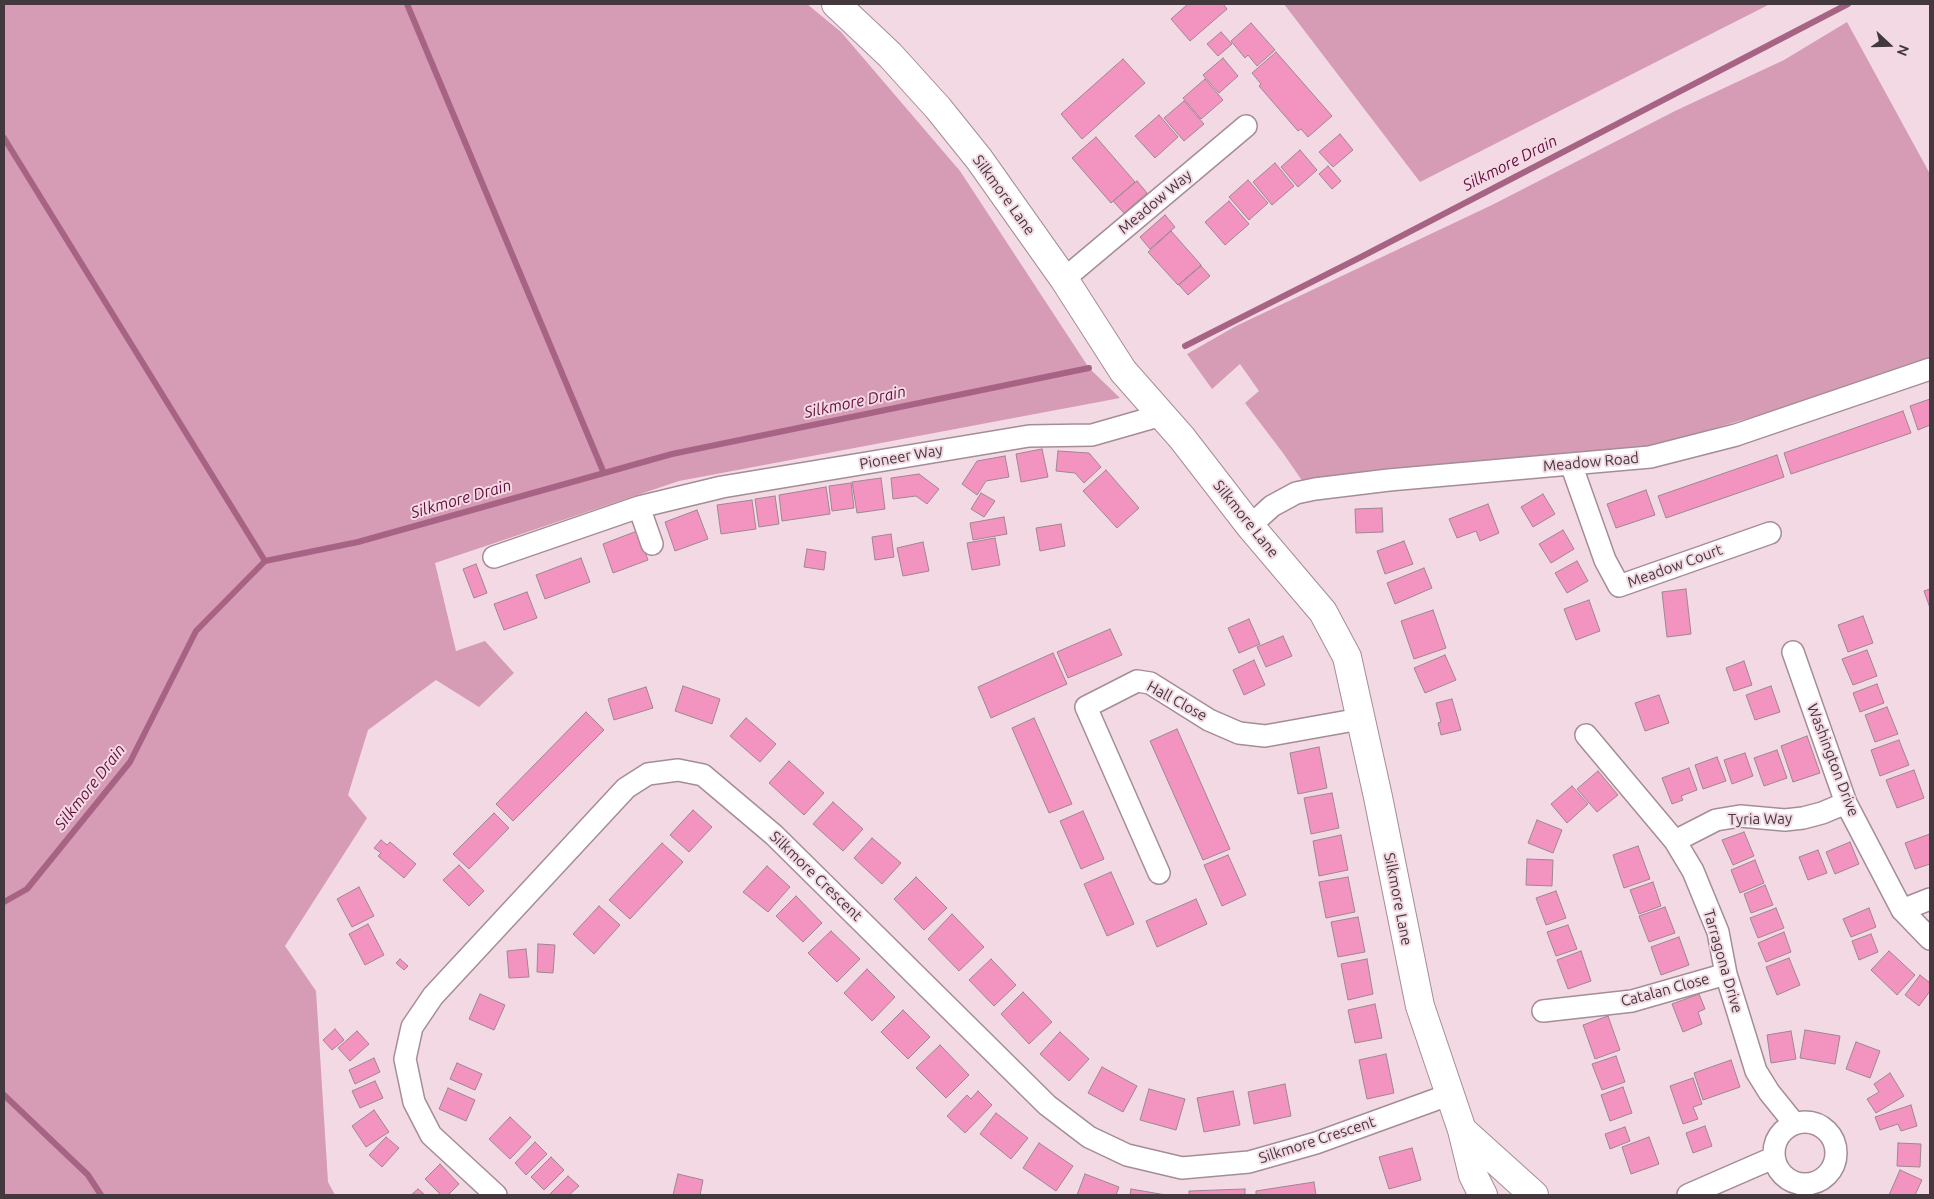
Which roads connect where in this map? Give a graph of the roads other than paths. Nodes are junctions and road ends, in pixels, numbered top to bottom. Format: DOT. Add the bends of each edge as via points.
graph roads {
  1 [pos="836,4"];
  2 [pos="1246,126"];
  3 [pos="1064,279"];
  4 [pos="1930,369"];
  5 [pos="1162,415"];
  6 [pos="1571,464"];
  7 [pos="639,507"];
  8 [pos="1250,526"];
  9 [pos="1770,533"];
  10 [pos="652,544"];
  11 [pos="494,557"];
  12 [pos="1793,652"];
  13 [pos="1360,719"];
  14 [pos="1586,735"];
  15 [pos="1846,803"];
  16 [pos="1675,841"];
  17 [pos="1159,873"];
  18 [pos="1930,899"];
  19 [pos="1902,910"];
  20 [pos="1930,939"];
  21 [pos="1726,974"];
  22 [pos="1543,1010"];
  23 [pos="1450,1094"];
  24 [pos="1794,1123"];
  25 [pos="1462,1130"];
  26 [pos="1773,1158"];
  27 [pos="1816,1189"];
  28 [pos="494,1195"];
  29 [pos="1483,1195"];
  30 [pos="1534,1195"];
  31 [pos="1688,1195"];
  1 -- 3 [label="street, Silkmore Lane" via="870,35 938,108 979,159"];
  2 -- 3 [label="street, Meadow Way"];
  3 -- 5 [label="street, Silkmore Lane" via="1122,371"];
  4 -- 6 [label="street, Meadow Road" via="1736,435 1650,457"];
  5 -- 7 [label="street, Pioneer Way" via="1092,435 1029,436 722,488"];
  5 -- 8 [label="street, Silkmore Lane"];
  6 -- 8 [label="street, Meadow Road" via="1315,488 1296,493 1272,506"];
  6 -- 9 [label="street, Meadow Court" via="1605,560 1619,586"];
  7 -- 10 [label="street"];
  7 -- 11 [label="street, Pioneer Way"];
  8 -- 13 [label="street, Silkmore Lane" via="1323,612 1347,657"];
  12 -- 15 [label="street, Washington Drive"];
  13 -- 17 [label="street, Hall Close" via="1265,736 1239,733 1209,720 1150,683 1137,681 1086,707"];
  13 -- 23 [label="street, Silkmore Lane" via="1420,1006"];
  14 -- 16 [label="street, Tarragona Drive"];
  15 -- 16 [label="street, Tyria Way" via="1803,818 1785,820 1740,816 1716,820"];
  15 -- 19 [label="street, Washington Drive"];
  16 -- 21 [label="street, Tarragona Drive" via="1693,870 1718,932"];
  18 -- 19 [label="street"];
  19 -- 20 [label="street, Washington Drive"];
  21 -- 22 [label="street, Catalan Close" via="1632,1001"];
  21 -- 24 [label="street, Tarragona Drive" via="1756,1072"];
  23 -- 25 [label="street, Silkmore Lane"];
  23 -- 28 [label="street, Silkmore Crescent" via="1316,1143 1249,1162 1182,1168 1127,1154 1089,1136 1046,1105 774,835 704,775 678,770 648,774 626,788 433,996 412,1027 405,1059 414,1102 431,1136"];
  24 -- 26 [label="street" via="1776,1140"];
  24 -- 27 [label="street" via="1805,1121 1820,1125 1834,1142 1836,1154 1830,1172"];
  25 -- 29 [label="street, Silkmore Lane" via="1473,1175"];
  25 -- 30 [label="street, Silkmore Lane"];
  26 -- 27 [label="street" via="1779,1172 1791,1182"];
  26 -- 31 [label="street"];
}
